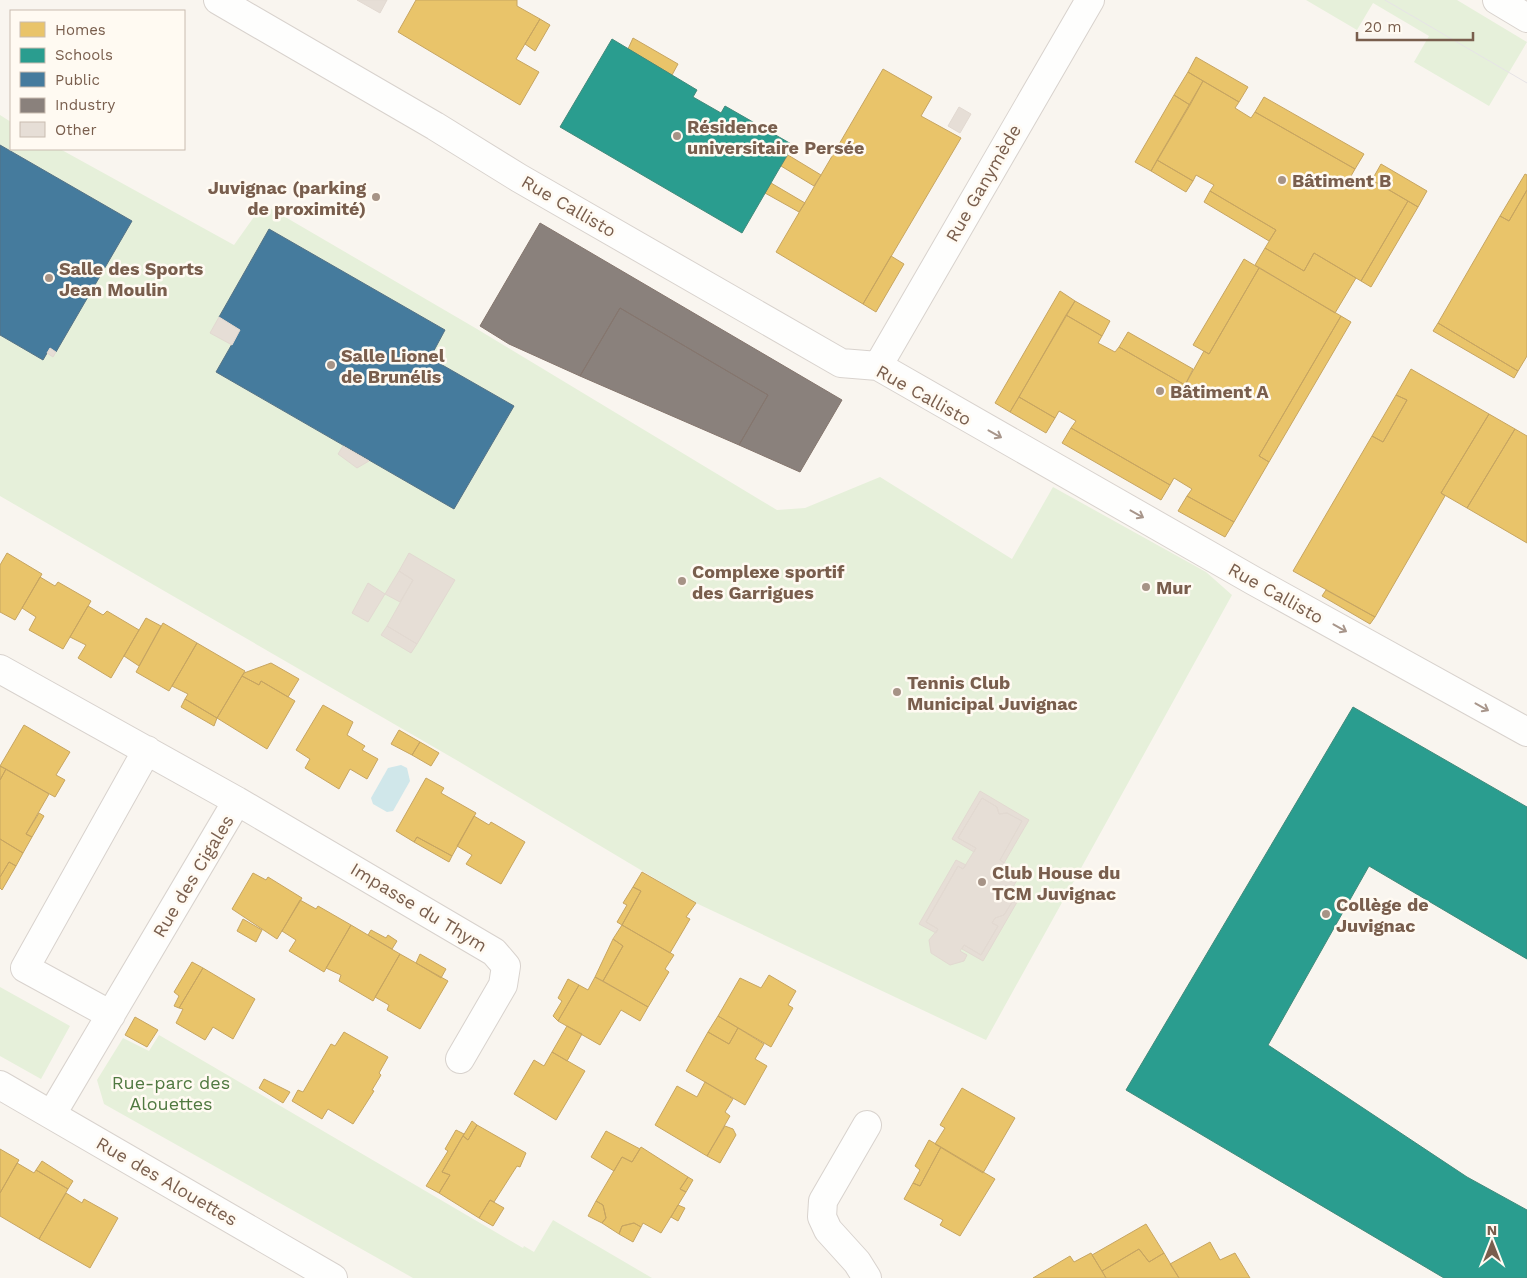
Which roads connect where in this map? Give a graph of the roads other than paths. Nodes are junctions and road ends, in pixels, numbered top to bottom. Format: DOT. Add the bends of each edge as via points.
graph roads {
  1 [pos="218,0"];
  2 [pos="1090,0"];
  3 [pos="1497,0"];
  4 [pos="1527,18"];
  5 [pos="878,366"];
  6 [pos="0,669"];
  7 [pos="1527,732"];
  8 [pos="147,750"];
  9 [pos="237,801"];
  10 [pos="111,1015"];
  11 [pos="460,1058"];
  12 [pos="0,1085"];
  13 [pos="52,1114"];
  14 [pos="867,1125"];
  15 [pos="333,1278"];
  16 [pos="867,1278"];
  1 -- 5 [label="street, Rue Callisto" via="841,364"];
  2 -- 5 [label="street, Rue Ganymède"];
  3 -- 4 [label="street"];
  5 -- 7 [label="street, Rue Callisto, one-way"];
  6 -- 8 [label="street, Rue des Cigales"];
  8 -- 9 [label="street, Rue des Cigales"];
  8 -- 10 [label="street" via="25,968"];
  9 -- 10 [label="street, Rue des Cigales"];
  9 -- 11 [label="street, Impasse du Thym" via="494,952 506,966 503,984"];
  10 -- 13 [label="street, Rue des Cigales"];
  12 -- 13 [label="street, Rue des Alouettes"];
  13 -- 15 [label="street, Rue des Alouettes"];
  14 -- 16 [label="street" via="823,1201 822,1217 828,1230"];
}
